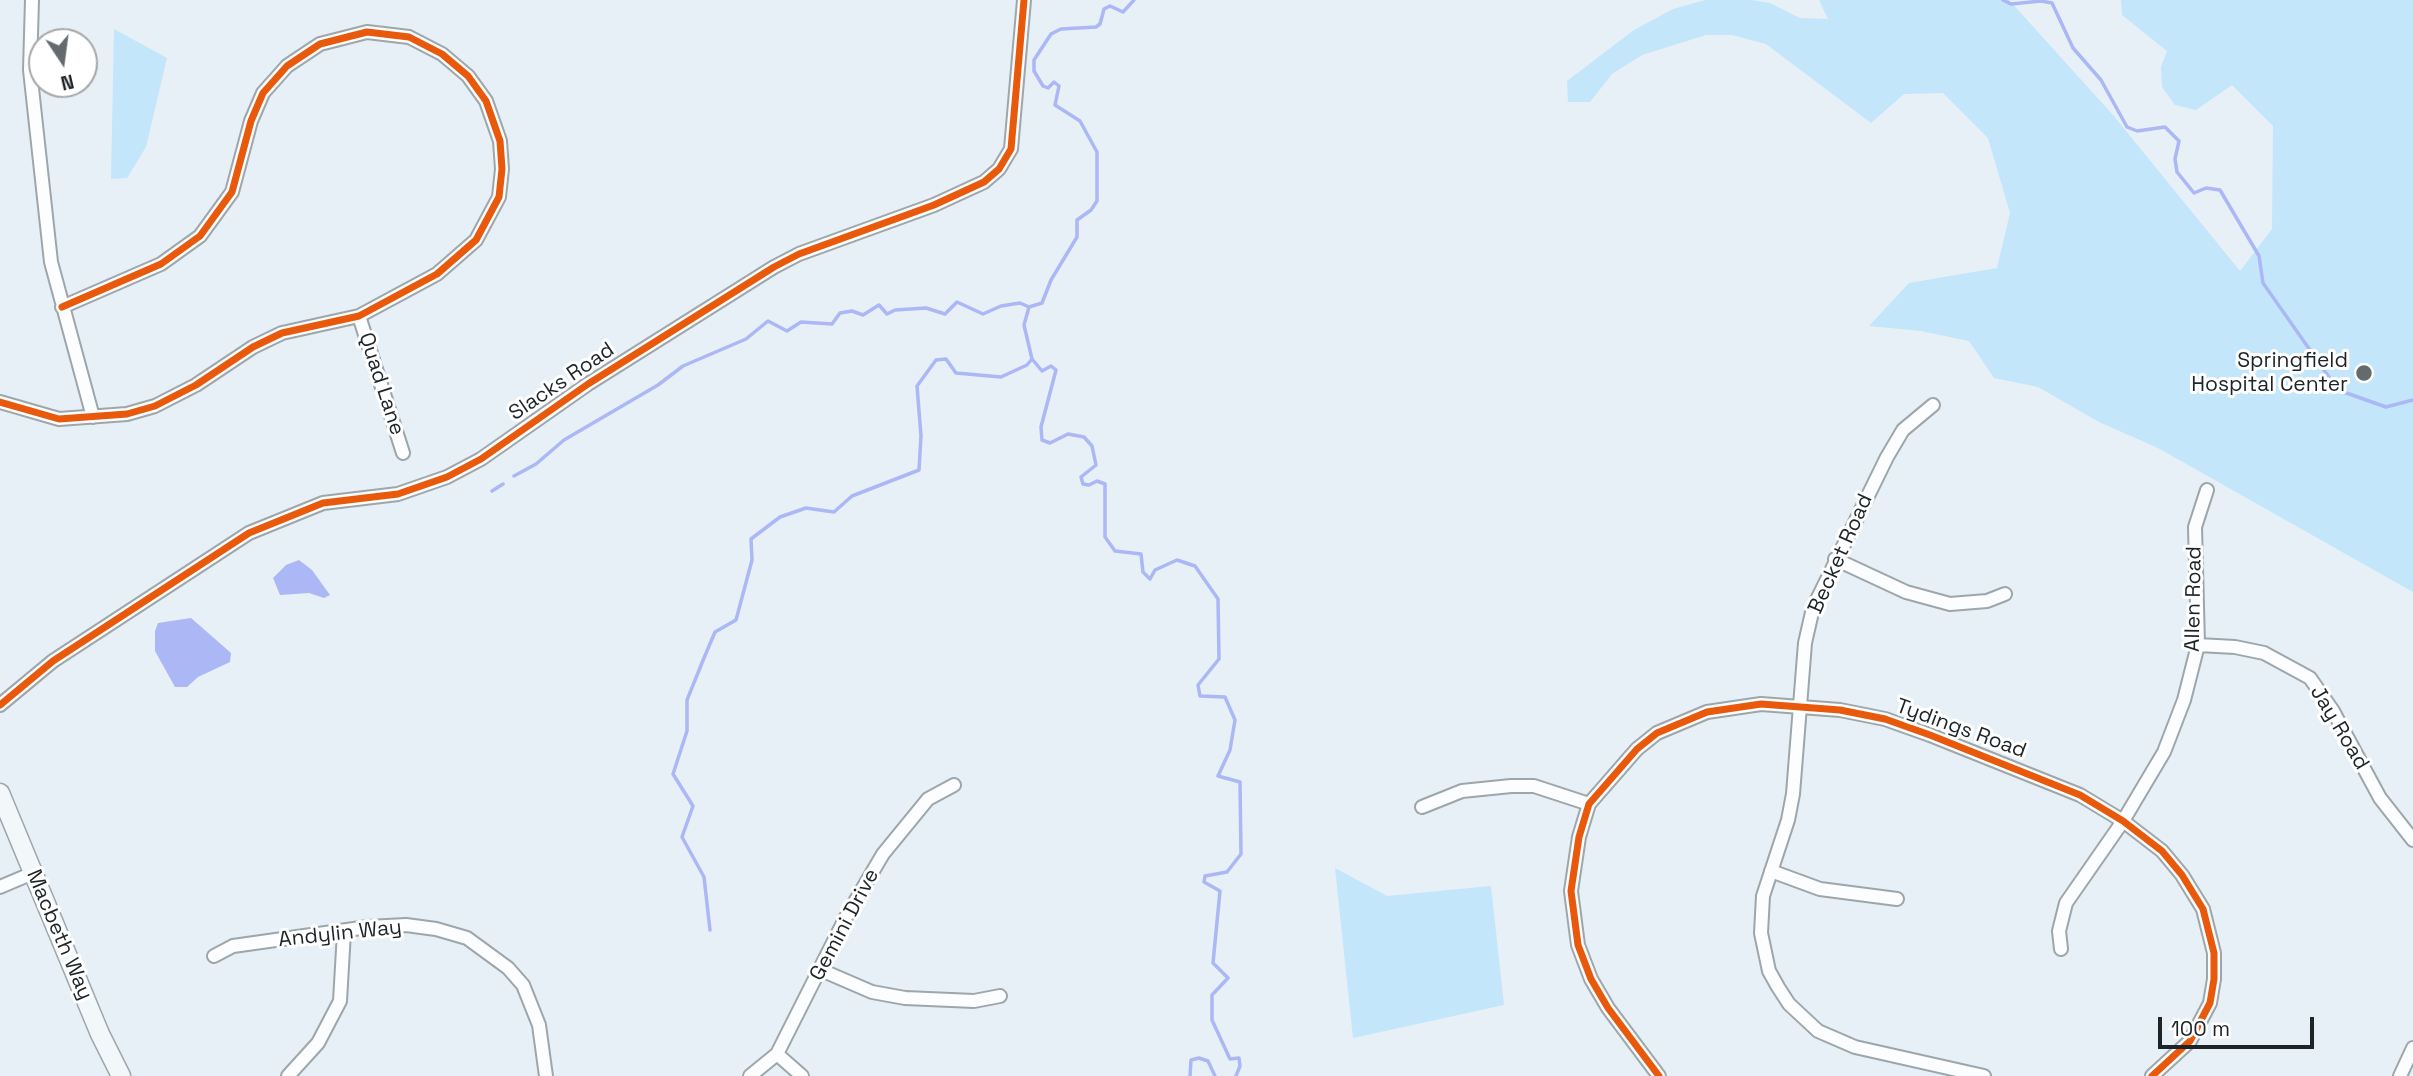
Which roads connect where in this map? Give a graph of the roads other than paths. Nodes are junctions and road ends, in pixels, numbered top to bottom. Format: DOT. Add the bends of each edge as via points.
graph roads {
  1 [pos="32,0"];
  2 [pos="1024,0"];
  3 [pos="62,307"];
  4 [pos="359,316"];
  5 [pos="0,402"];
  6 [pos="1933,405"];
  7 [pos="93,417"];
  8 [pos="403,453"];
  9 [pos="2207,490"];
  10 [pos="1835,559"];
  11 [pos="2005,594"];
  12 [pos="2198,645"];
  13 [pos="0,705"];
  14 [pos="1798,705"];
  15 [pos="954,785"];
  16 [pos="0,793"];
  17 [pos="1589,804"];
  18 [pos="1422,807"];
  19 [pos="2123,821"];
  20 [pos="2413,840"];
  21 [pos="1771,871"];
  22 [pos="33,873"];
  23 [pos="0,887"];
  24 [pos="1897,899"];
  25 [pos="344,932"];
  26 [pos="2062,949"];
  27 [pos="214,956"];
  28 [pos="821,970"];
  29 [pos="1000,996"];
  30 [pos="2413,1048"];
  31 [pos="777,1054"];
  32 [pos="121,1076"];
  33 [pos="288,1076"];
  34 [pos="547,1076"];
  35 [pos="750,1076"];
  36 [pos="802,1076"];
  37 [pos="1659,1076"];
  38 [pos="1984,1076"];
  39 [pos="2152,1076"];
  40 [pos="2400,1076"];
  1 -- 3 [label="street" via="30,70 51,262"];
  2 -- 13 [label="street, Slacks Road" via="1011,149 984,182 774,267 447,477 398,494 323,503 249,533 53,661"];
  3 -- 4 [label="street" via="161,264 201,236 232,191 255,107 275,78 320,44 382,32 409,37 442,54 479,90 497,126 501,183 490,217 467,250 416,286"];
  3 -- 7 [label="street"];
  4 -- 7 [label="street" via="282,333 155,406"];
  4 -- 8 [label="street, Quad Lane"];
  5 -- 7 [label="street" via="59,419"];
  6 -- 10 [label="street, Becket Road" via="1903,430"];
  9 -- 12 [label="street, Allen Road" via="2195,527"];
  10 -- 11 [label="street" via="1906,592 1950,604 1987,601"];
  10 -- 14 [label="street, Becket Road" via="1805,643"];
  12 -- 19 [label="street, Allen Road" via="2164,752"];
  12 -- 20 [label="street, Jay Road" via="2264,653 2310,678 2333,710 2380,798"];
  14 -- 17 [label="street, Tydings Road" via="1731,706 1683,720 1637,749"];
  14 -- 19 [label="street, Tydings Road" via="1885,719 2038,776"];
  14 -- 21 [label="street, Becket Road" via="1793,794"];
  15 -- 28 [label="street, Gemini Drive" via="920,806 883,854"];
  16 -- 22 [label="street, Macbeth Way"];
  17 -- 18 [label="street" via="1534,786 1511,786 1462,791"];
  17 -- 37 [label="street, Tydings Road" via="1572,868 1578,945 1608,1007"];
  19 -- 26 [label="street, Allen Road" via="2066,903 2059,931"];
  19 -- 39 [label="street, Tydings Road" via="2162,851 2182,875 2203,909 2214,953 2210,1003 2200,1025 2190,1041"];
  21 -- 24 [label="street" via="1820,889"];
  21 -- 38 [label="street, Becket Road" via="1760,915 1763,950 1777,987 1804,1020 1832,1039 1855,1047"];
  22 -- 23 [label="street"];
  22 -- 32 [label="street, Macbeth Way"];
  25 -- 27 [label="street, Andylin Way" via="233,946"];
  25 -- 33 [label="street" via="340,1001 318,1044"];
  25 -- 34 [label="street, Andylin Way" via="406,925 436,929 467,938 490,954 508,968 530,998"];
  28 -- 29 [label="street" via="872,992 905,998 974,1001"];
  28 -- 31 [label="street, Gemini Drive"];
  30 -- 40 [label="street"];
  31 -- 35 [label="street, Gemini Drive"];
  31 -- 36 [label="street"];
}
